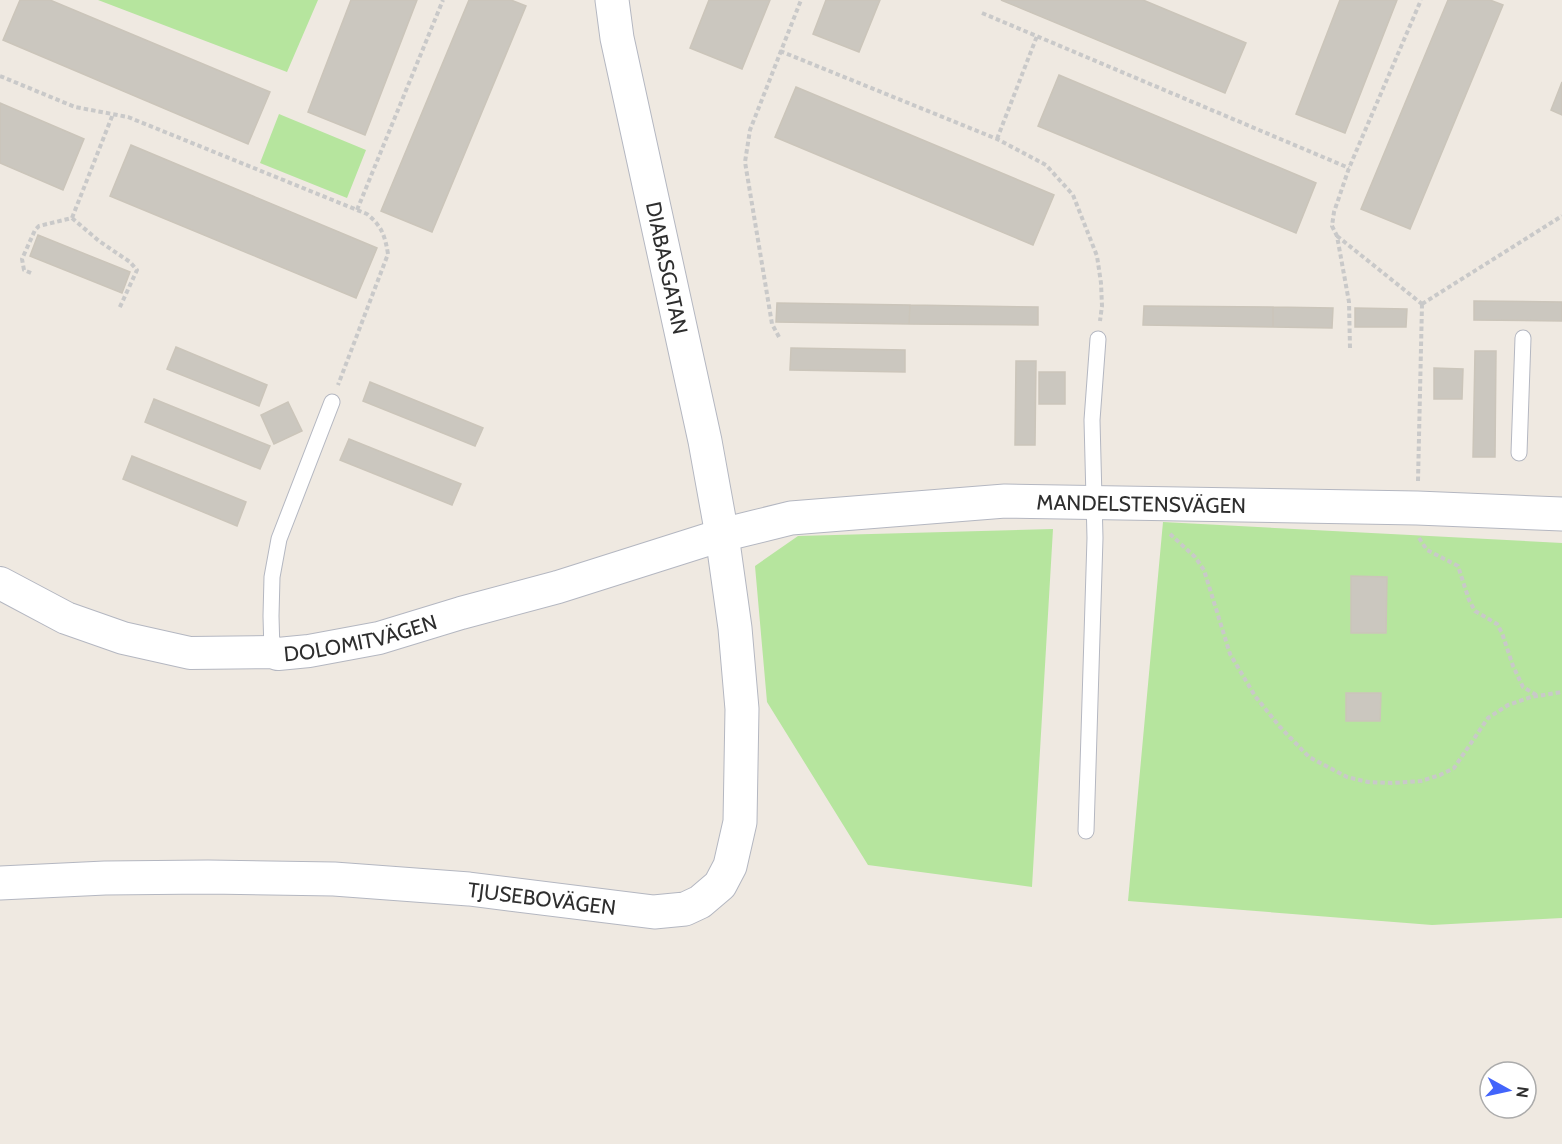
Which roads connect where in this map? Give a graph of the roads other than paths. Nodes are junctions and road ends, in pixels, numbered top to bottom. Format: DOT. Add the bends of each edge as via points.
graph roads {
  1 [pos="612,0"];
  2 [pos="1523,338"];
  3 [pos="1098,339"];
  4 [pos="332,402"];
  5 [pos="1519,453"];
  6 [pos="1093,502"];
  7 [pos="1562,514"];
  8 [pos="722,535"];
  9 [pos="0,583"];
  10 [pos="272,652"];
  11 [pos="1086,831"];
  12 [pos="0,883"];
  1 -- 8 [label="street, DIABASGATAN"];
  2 -- 5 [label="lane"];
  3 -- 6 [label="lane" via="1092,420"];
  4 -- 10 [label="lane" via="279,538 272,577"];
  6 -- 7 [label="street, MANDELSTENSVÄGEN"];
  6 -- 8 [label="street, MANDELSTENSVÄGEN" via="1005,501 828,514 791,518"];
  6 -- 11 [label="lane"];
  8 -- 10 [label="street, DOLOMITVÄGEN" via="379,638 309,651"];
  8 -- 12 [label="street, TJUSEBOVÄGEN" via="742,709 740,822 730,866 720,885 700,902 685,909 654,912 333,879 117,878"];
  9 -- 10 [label="street, DOLOMITVÄGEN" via="66,618 123,638 190,653"];
}
